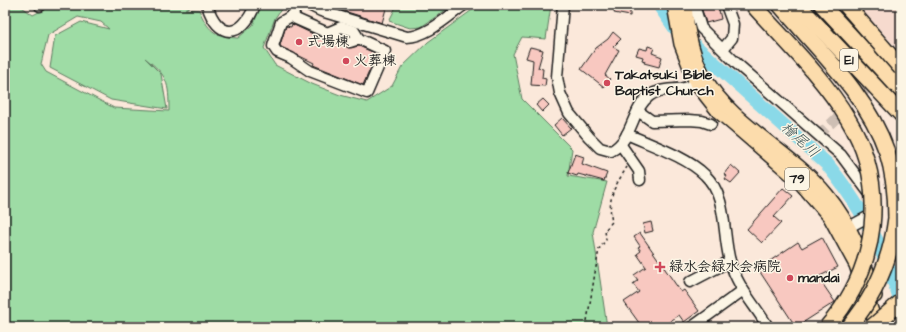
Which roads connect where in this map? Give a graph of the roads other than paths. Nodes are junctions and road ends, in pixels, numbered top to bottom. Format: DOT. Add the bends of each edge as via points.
graph roads {
  1 [pos="207,5"];
  2 [pos="255,5"];
  3 [pos="299,5"];
  4 [pos="309,5"];
  5 [pos="464,5"];
  6 [pos="563,5"];
  7 [pos="674,5"];
  8 [pos="685,5"];
  9 [pos="694,5"];
  10 [pos="726,5"];
  11 [pos="753,5"];
  12 [pos="780,5"];
  13 [pos="798,5"];
  14 [pos="822,5"];
  15 [pos="846,5"];
  16 [pos="293,15"];
  17 [pos="327,33"];
  18 [pos="339,38"];
  19 [pos="723,49"];
  20 [pos="901,61"];
  21 [pos="901,68"];
  22 [pos="700,80"];
  23 [pos="901,90"];
  24 [pos="638,111"];
  25 [pos="901,114"];
  26 [pos="711,124"];
  27 [pos="627,134"];
  28 [pos="621,144"];
  29 [pos="640,180"];
  30 [pos="851,226"];
  31 [pos="730,261"];
  32 [pos="690,282"];
  33 [pos="742,291"];
  34 [pos="901,302"];
  35 [pos="692,327"];
  36 [pos="768,327"];
  37 [pos="827,327"];
  38 [pos="849,327"];
  39 [pos="872,327"];
  40 [pos="877,327"];
  41 [pos="882,327"];
  1 -- 2 [label="street" via="213,21 223,29 235,30 245,25"];
  3 -- 16 [label="street" via="296,6"];
  4 -- 5 [label="street" via="407,37 417,37"];
  6 -- 28 [label="street" via="557,77 560,93 569,113 600,148 612,151"];
  7 -- 22 [label="main road, 79" via="684,54"];
  8 -- 22 [label="main road, 79"];
  9 -- 19 [label="street" via="701,28"];
  10 -- 19 [label="street" via="733,24 732,38"];
  11 -- 37 [label="highway, bridge" via="836,100 858,137 870,176 874,219 866,259 847,301"];
  12 -- 38 [label="highway, bridge" via="848,84 880,135 892,169 896,218 890,254 877,287"];
  13 -- 25 [label="highway, E1"];
  14 -- 23 [label="highway, E1"];
  15 -- 20 [label="street"];
  15 -- 21 [label="highway, bridge"];
  16 -- 17 [label="street" via="300,22"];
  16 -- 17 [label="street" via="282,22 273,46 277,52 310,71 367,93 385,51 354,41 354,31 341,27"];
  17 -- 18 [label="street"];
  19 -- 30 [label="street" via="841,156 868,191 878,209"];
  22 -- 24 [label="street" via="687,87 663,90 649,96"];
  22 -- 30 [label="main road, 79" via="809,175"];
  22 -- 40 [label="main road, 79" via="718,111 798,180 830,217 856,265"];
  24 -- 26 [label="street" via="652,121 690,120"];
  24 -- 27 [label="street"];
  27 -- 28 [label="street"];
  27 -- 31 [label="street" via="690,164 706,175 717,192 722,209"];
  28 -- 29 [label="street" via="639,171"];
  30 -- 41 [label="main road, 79" via="865,261 880,311"];
  31 -- 32 [label="street"];
  31 -- 33 [label="street"];
  33 -- 35 [label="street"];
  33 -- 36 [label="street"];
  34 -- 39 [label="highway, bridge"];
}
